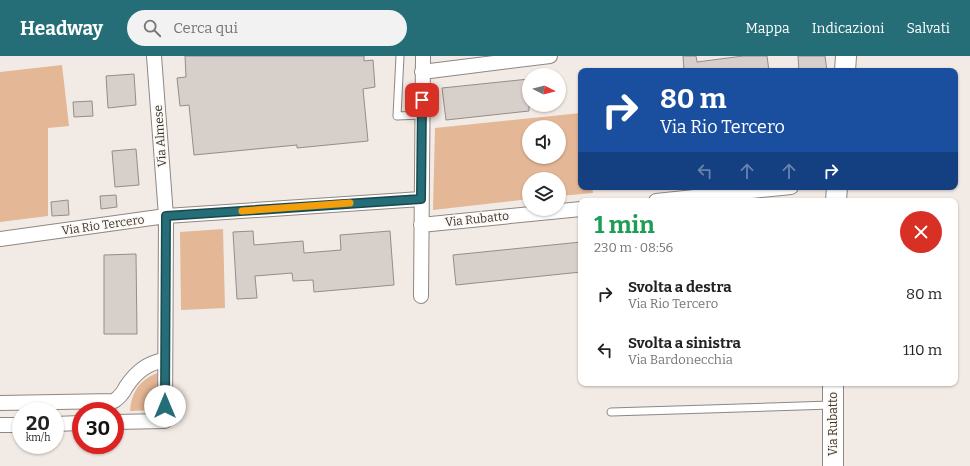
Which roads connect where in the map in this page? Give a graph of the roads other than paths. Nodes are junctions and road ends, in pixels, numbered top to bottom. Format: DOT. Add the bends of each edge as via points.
graph roads {
  1 [pos="154,56"];
  2 [pos="400,56"];
  3 [pos="423,56"];
  4 [pos="550,56"];
  5 [pos="846,56"];
  6 [pos="844,68"];
  7 [pos="422,72"];
  8 [pos="422,115"];
  9 [pos="762,190"];
  10 [pos="685,198"];
  11 [pos="421,199"];
  12 [pos="578,209"];
  13 [pos="166,216"];
  14 [pos="421,225"];
  15 [pos="0,239"];
  16 [pos="421,296"];
  17 [pos="165,360"];
  18 [pos="833,386"];
  19 [pos="0,403"];
  20 [pos="833,404"];
  21 [pos="611,412"];
  22 [pos="124,422"];
  23 [pos="12,424"];
  24 [pos="0,425"];
  25 [pos="833,466"];
  1 -- 13 [label="street, Via Almese"];
  2 -- 8 [label="lane" via="397,116"];
  3 -- 7 [label="street"];
  4 -- 7 [label="street"];
  5 -- 6 [label="street"];
  7 -- 8 [label="street"];
  8 -- 11 [label="street"];
  9 -- 10 [label="street"];
  11 -- 13 [label="street, Via Rio Tercero"];
  11 -- 14 [label="street"];
  12 -- 14 [label="street, Via Rubatto"];
  13 -- 15 [label="street, Via Rio Tercero"];
  13 -- 17 [label="street, Via Almese"];
  14 -- 16 [label="street"];
  17 -- 19 [label="street" via="153,362 139,371 114,401"];
  17 -- 22 [label="street, Via Almese" via="165,421"];
  18 -- 20 [label="street, Via Rubatto"];
  20 -- 21 [label="lane"];
  20 -- 25 [label="street, Via Rubatto"];
  23 -- 24 [label="street"];
}
